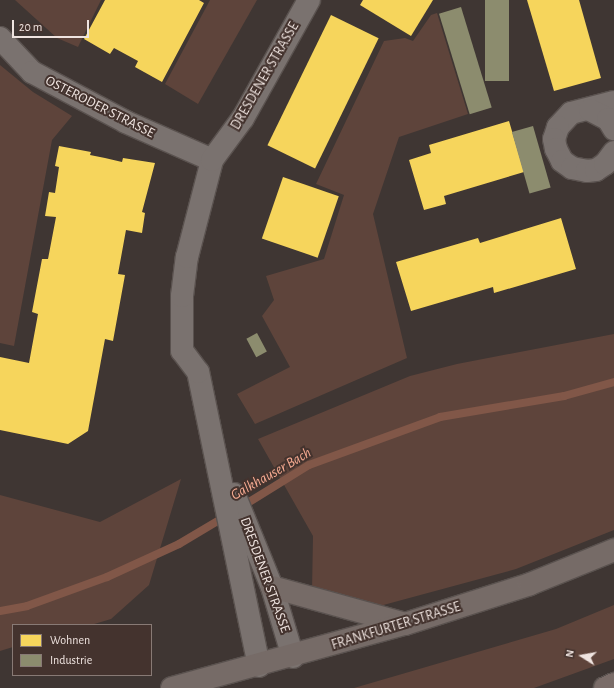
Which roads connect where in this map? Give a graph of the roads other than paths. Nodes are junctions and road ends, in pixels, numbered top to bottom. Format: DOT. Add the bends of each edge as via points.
graph roads {
  1 [pos="309,0"];
  2 [pos="0,38"];
  3 [pos="614,102"];
  4 [pos="590,110"];
  5 [pos="614,129"];
  6 [pos="614,152"];
  7 [pos="212,160"];
  8 [pos="216,450"];
  9 [pos="614,550"];
  10 [pos="272,587"];
  11 [pos="405,624"];
  12 [pos="293,656"];
  13 [pos="259,666"];
  14 [pos="614,684"];
  15 [pos="172,688"];
  16 [pos="605,688"];
  1 -- 7 [label="street, DRESDENER STRASSE" via="243,118"];
  2 -- 7 [label="street, OSTERODER STRASSE" via="32,72 126,122"];
  3 -- 4 [label="street"];
  4 -- 5 [label="street" via="608,119"];
  4 -- 6 [label="street" via="571,114 558,127 554,139 562,161 572,168 587,171 605,164"];
  7 -- 8 [label="street, DRESDENER STRASSE" via="187,257 182,296 182,351 198,372"];
  8 -- 10 [label="street, DRESDENER STRASSE"];
  8 -- 13 [label="street, DRESDENER STRASSE"];
  9 -- 11 [label="main road, FRANKFURTER STRASSE" via="530,584"];
  10 -- 11 [label="main road"];
  10 -- 12 [label="street, DRESDENER STRASSE"];
  11 -- 12 [label="main road, FRANKFURTER STRASSE"];
  12 -- 13 [label="main road, FRANKFURTER STRASSE"];
  13 -- 15 [label="main road, FRANKFURTER STRASSE"];
  14 -- 16 [label="highway"];
}
